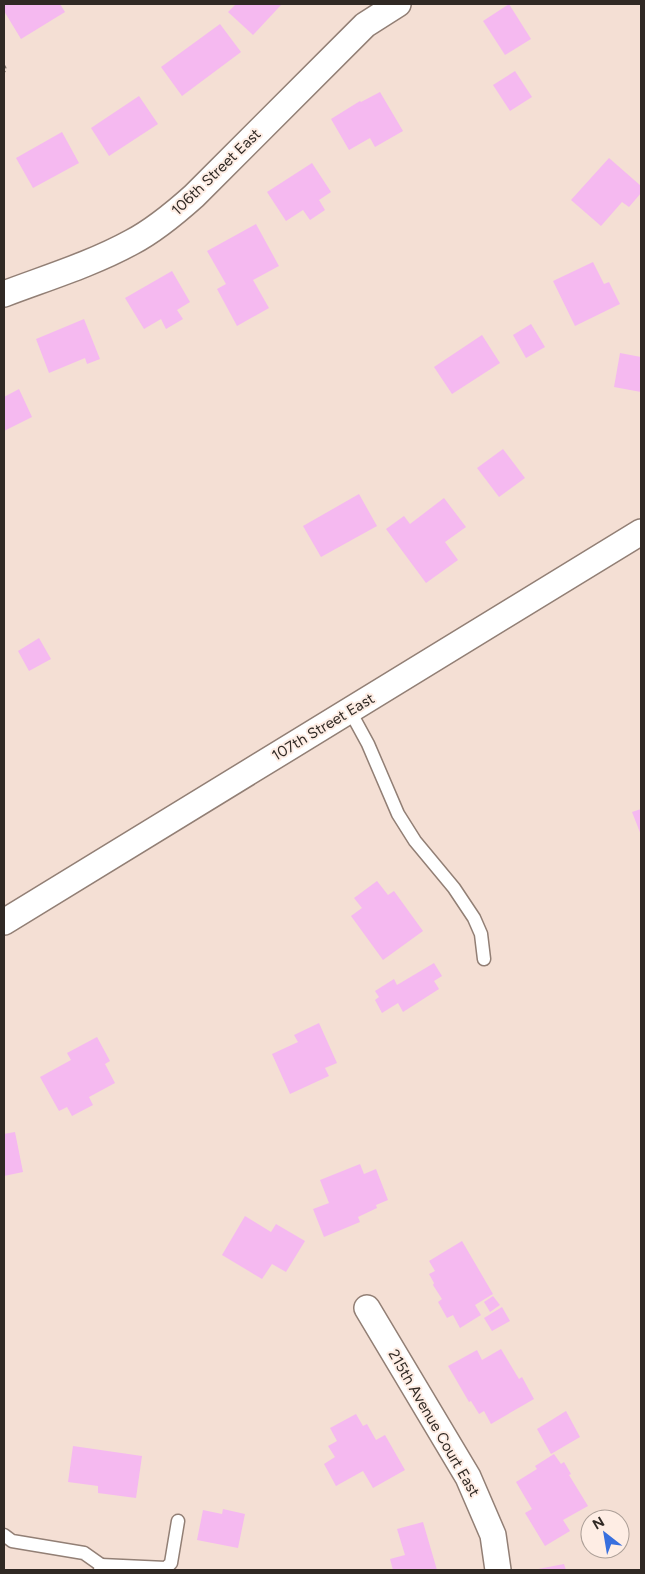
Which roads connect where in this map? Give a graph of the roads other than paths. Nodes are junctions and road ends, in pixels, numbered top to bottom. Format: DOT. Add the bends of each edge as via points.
graph roads {
  1 [pos="393,5"];
  2 [pos="4,294"];
  3 [pos="641,532"];
  4 [pos="350,710"];
  5 [pos="4,922"];
  6 [pos="484,959"];
  7 [pos="367,1308"];
  8 [pos="178,1521"];
  9 [pos="4,1535"];
  10 [pos="100,1568"];
  11 [pos="498,1570"];
  1 -- 2 [label="street, 106th Street East" via="365,24 175,213 133,242 110,253"];
  3 -- 4 [label="street, 107th Street East"];
  4 -- 5 [label="street, 107th Street East"];
  4 -- 6 [label="lane" via="398,814 474,918 481,934"];
  7 -- 11 [label="street, 215th Avenue Court East" via="468,1477 493,1535"];
  8 -- 10 [label="lane" via="171,1563 166,1568"];
  9 -- 10 [label="lane" via="12,1541 84,1553"];
}
